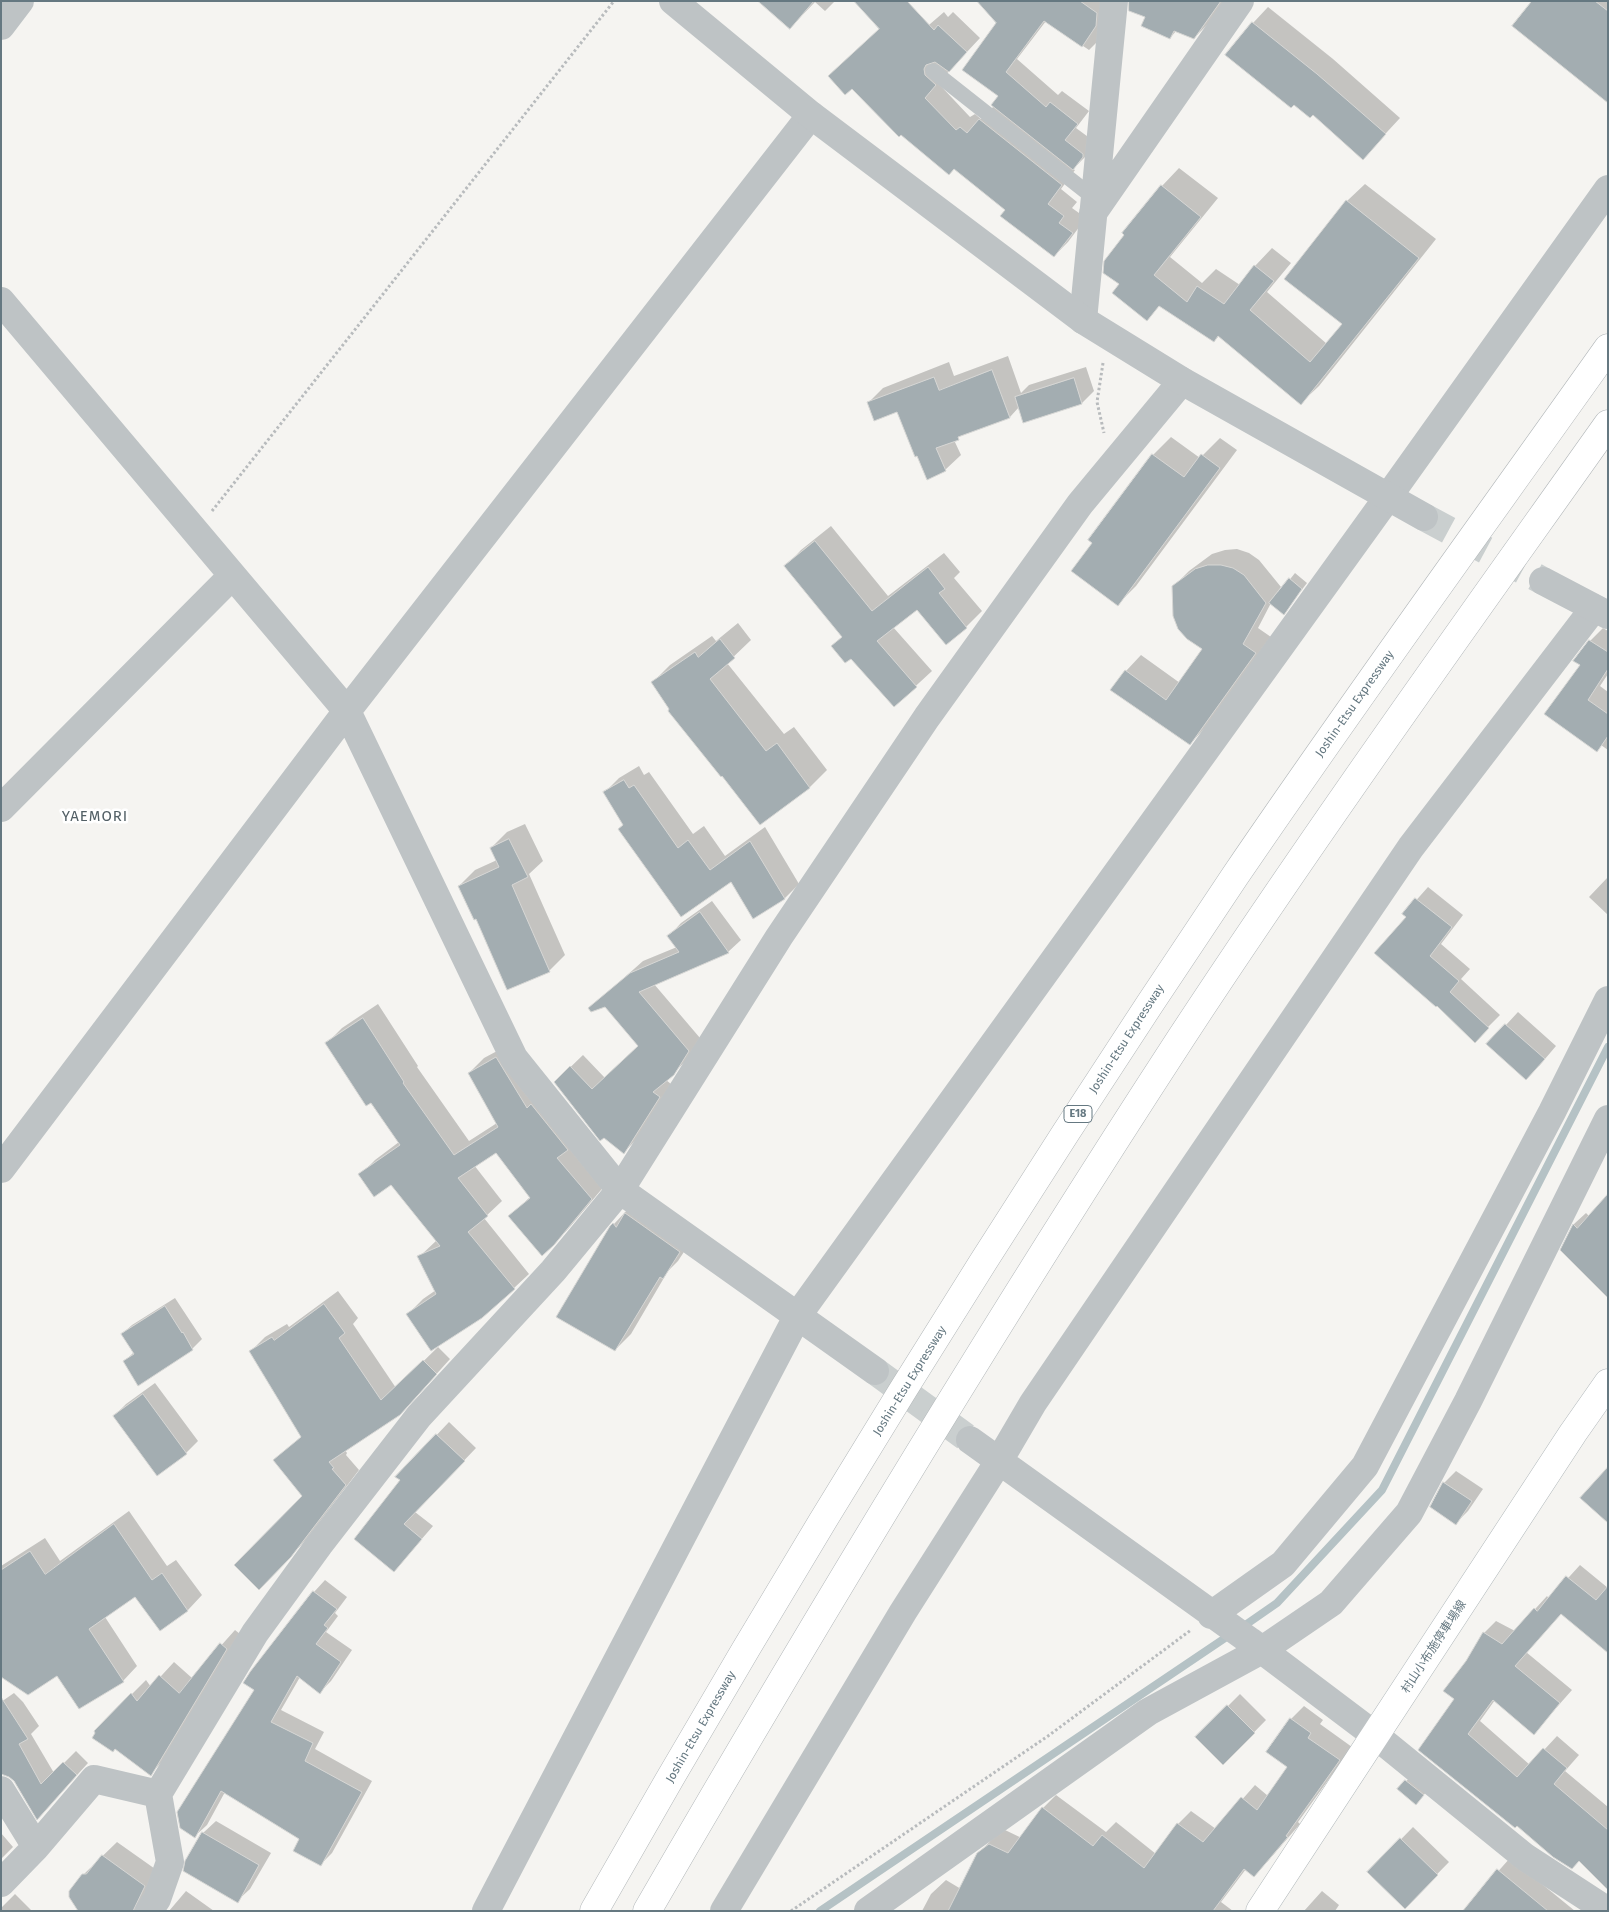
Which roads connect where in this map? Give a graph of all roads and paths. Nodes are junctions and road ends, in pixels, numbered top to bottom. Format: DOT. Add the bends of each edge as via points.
graph roads {
  1 [pos="20,1"];
  2 [pos="614,1"];
  3 [pos="673,1"];
  4 [pos="1114,1"];
  5 [pos="1240,1"];
  6 [pos="1,26"];
  7 [pos="933,71"];
  8 [pos="811,115"];
  9 [pos="1608,189"];
  10 [pos="1093,206"];
  11 [pos="1,301"];
  12 [pos="1083,320"];
  13 [pos="1107,335"];
  14 [pos="1608,348"];
  15 [pos="1182,381"];
  16 [pos="1608,424"];
  17 [pos="1112,466"];
  18 [pos="1388,498"];
  19 [pos="1424,517"];
  20 [pos="195,532"];
  21 [pos="232,576"];
  22 [pos="1543,581"];
  23 [pos="1601,612"];
  24 [pos="347,711"];
  25 [pos="1,808"];
  26 [pos="1608,1000"];
  27 [pos="1608,1119"];
  28 [pos="1,1169"];
  29 [pos="620,1190"];
  30 [pos="798,1315"];
  31 [pos="874,1371"];
  32 [pos="1608,1383"];
  33 [pos="970,1440"];
  34 [pos="999,1461"];
  35 [pos="1215,1617"];
  36 [pos="1256,1646"];
  37 [pos="1376,1736"];
  38 [pos="1,1790"];
  39 [pos="158,1794"];
  40 [pos="36,1847"];
  41 [pos="1,1883"];
  42 [pos="149,1911"];
  43 [pos="486,1911"];
  44 [pos="594,1911"];
  45 [pos="647,1911"];
  46 [pos="724,1911"];
  47 [pos="791,1911"];
  48 [pos="869,1911"];
  49 [pos="1260,1911"];
  50 [pos="1608,1911"];
  1 -- 6 [label="street"];
  2 -- 20 [label="path"];
  3 -- 8 [label="street"];
  4 -- 10 [label="street"];
  5 -- 10 [label="street"];
  7 -- 10 [label="lane"];
  8 -- 12 [label="street"];
  8 -- 24 [label="street"];
  9 -- 18 [label="street"];
  10 -- 12 [label="street"];
  11 -- 20 [label="street"];
  12 -- 13 [label="street"];
  13 -- 15 [label="street"];
  13 -- 17 [label="path" via="1097,402"];
  14 -- 44 [label="main road, Joshin-Etsu Expressway / E18" via="1238,872 1057,1146 879,1430"];
  15 -- 17 [label="street"];
  15 -- 18 [label="street"];
  16 -- 45 [label="main road" via="1380,744 1142,1100 917,1454"];
  17 -- 29 [label="street" via="1080,504 927,717 779,937"];
  18 -- 19 [label="street"];
  18 -- 30 [label="street"];
  20 -- 21 [label="street"];
  21 -- 24 [label="street"];
  21 -- 25 [label="street"];
  22 -- 23 [label="street"];
  23 -- 34 [label="street" via="1411,847 1033,1403"];
  24 -- 28 [label="street"];
  24 -- 29 [label="street" via="514,1058"];
  26 -- 35 [label="street" via="1365,1466 1283,1564"];
  27 -- 36 [label="street" via="1409,1513 1330,1603"];
  29 -- 30 [label="street"];
  29 -- 39 [label="street" via="553,1271 419,1416 319,1545 255,1633"];
  30 -- 31 [label="street"];
  30 -- 43 [label="street"];
  32 -- 37 [label="main road, 村山小布施停車場線"];
  33 -- 34 [label="street"];
  34 -- 35 [label="street"];
  34 -- 46 [label="street" via="903,1612"];
  35 -- 36 [label="street"];
  35 -- 47 [label="path" via="1048,1736"];
  36 -- 37 [label="street"];
  36 -- 48 [label="street" via="1148,1712"];
  37 -- 49 [label="main road, 村山小布施停車場線"];
  37 -- 50 [label="street" via="1526,1858"];
  38 -- 40 [label="street"];
  39 -- 40 [label="street" via="94,1779"];
  39 -- 42 [label="street" via="170,1862 157,1899"];
  40 -- 41 [label="street"];
}
